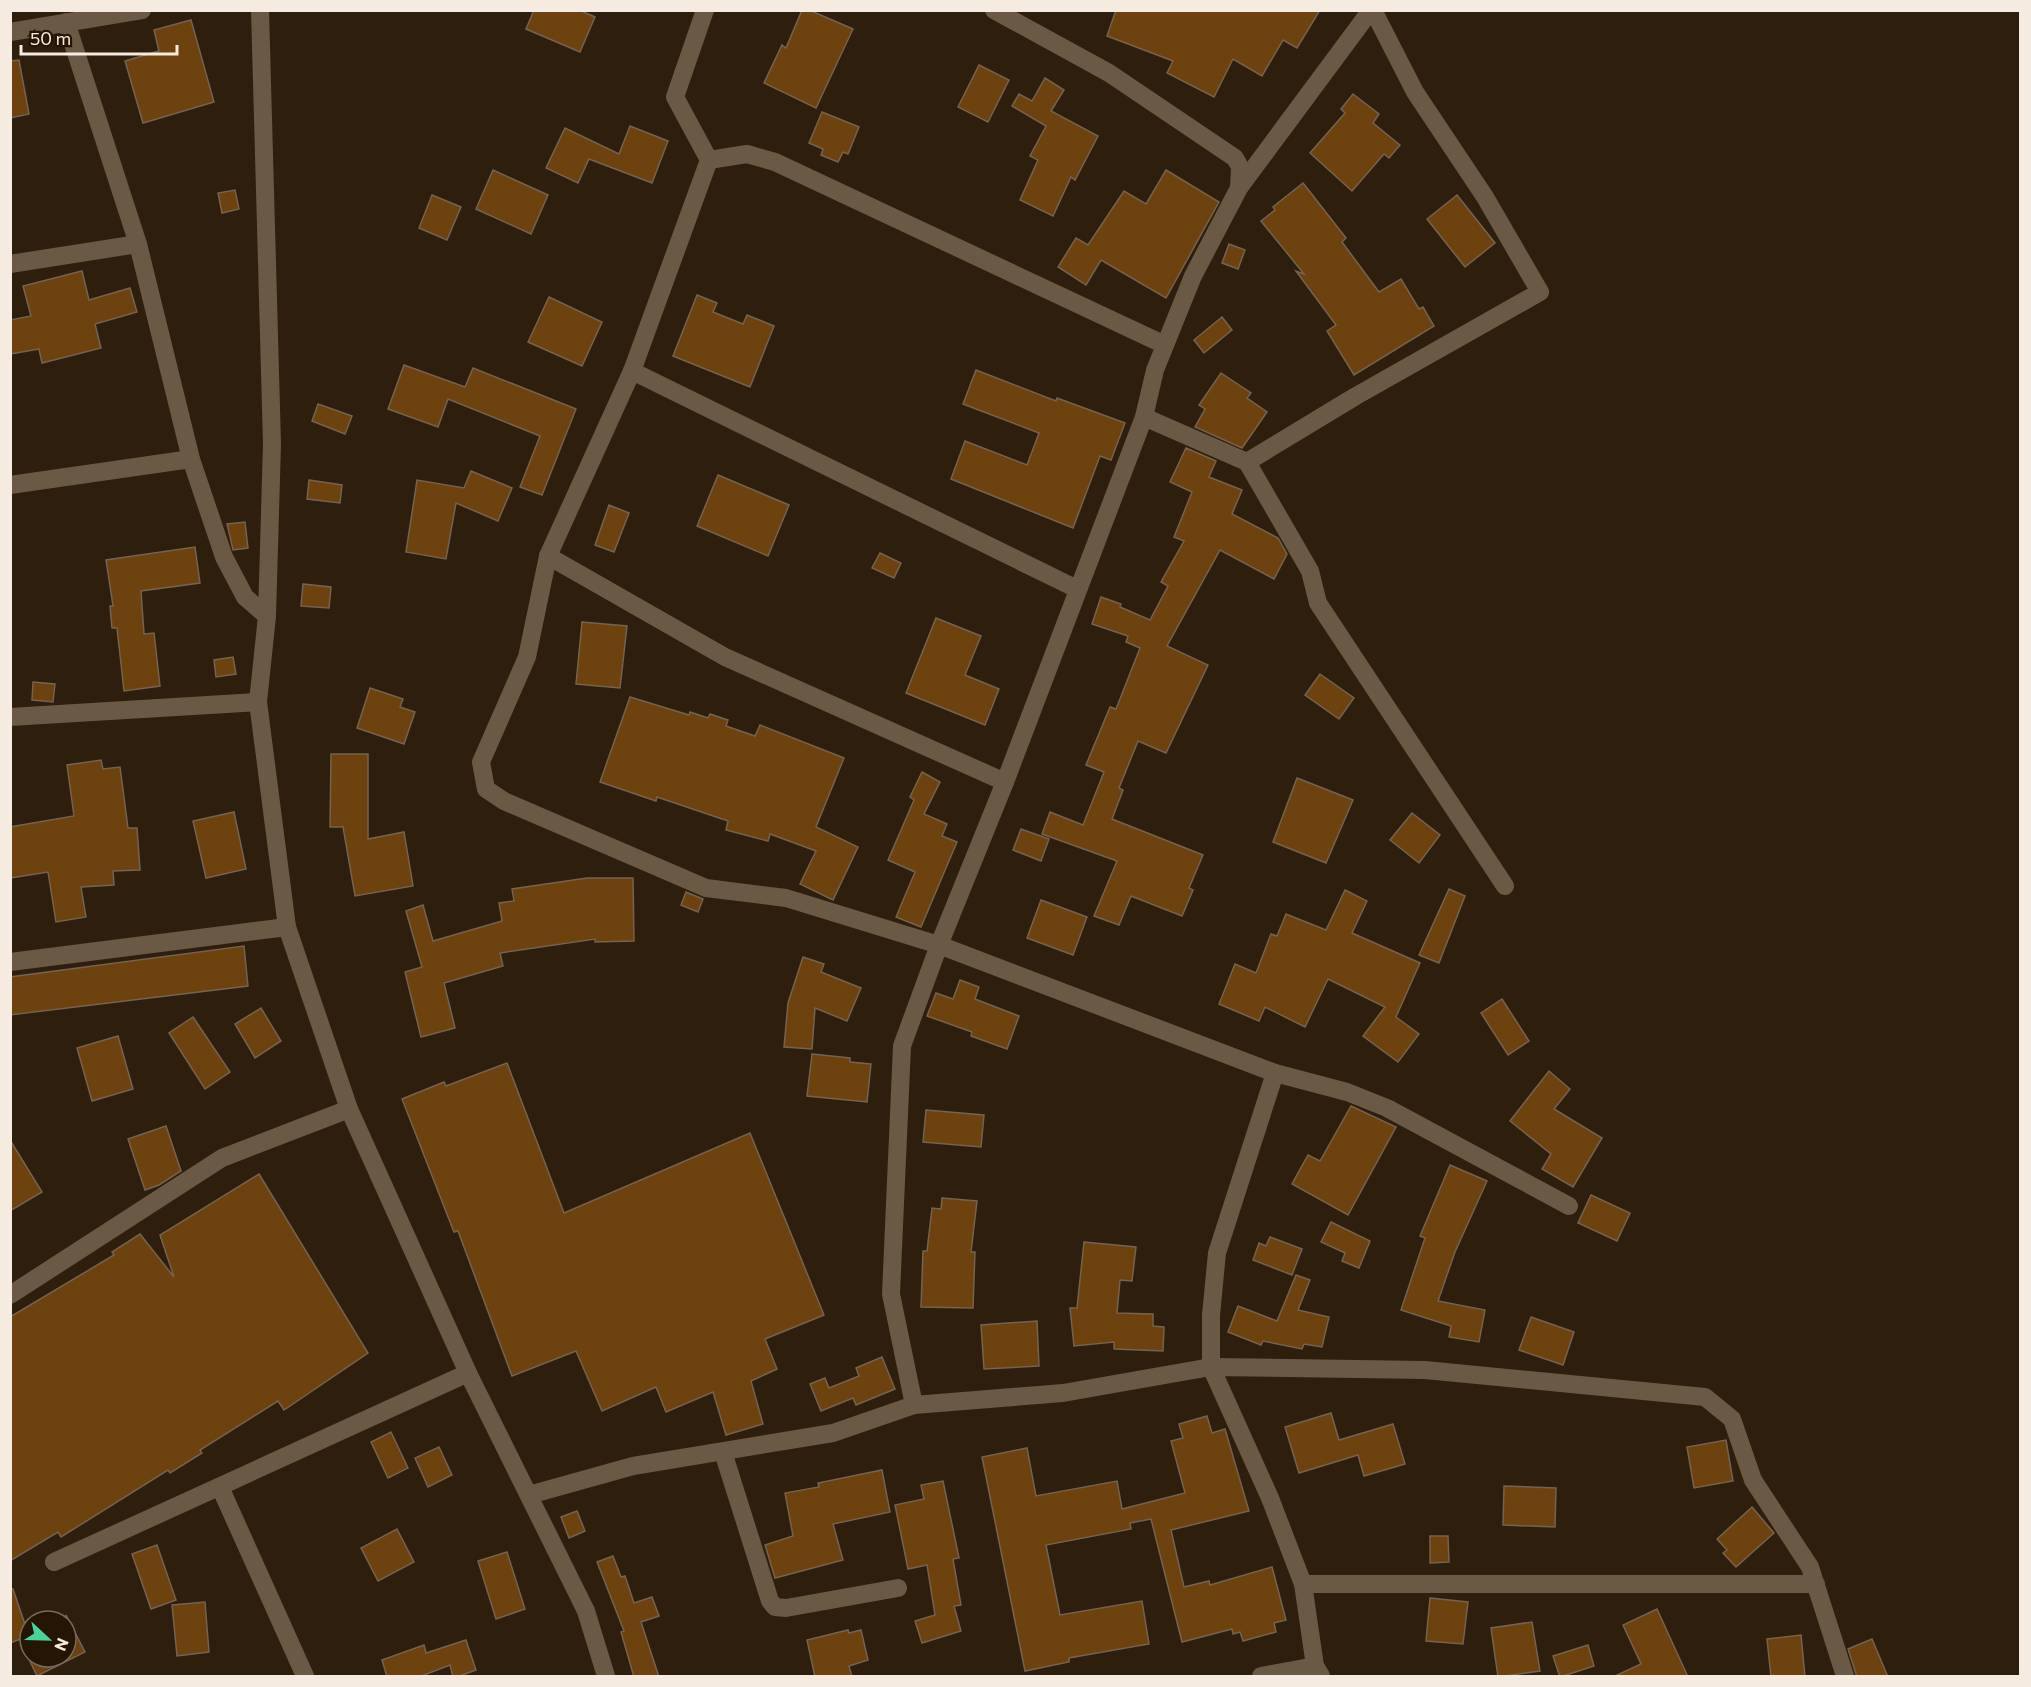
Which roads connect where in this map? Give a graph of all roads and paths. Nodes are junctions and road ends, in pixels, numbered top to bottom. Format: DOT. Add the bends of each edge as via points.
graph roads {
  1 [pos="142,10"];
  2 [pos="260,10"];
  3 [pos="705,10"];
  4 [pos="994,10"];
  5 [pos="1372,10"];
  6 [pos="66,22"];
  7 [pos="10,32"];
  8 [pos="710,160"];
  9 [pos="1239,188"];
  10 [pos="138,244"];
  11 [pos="10,264"];
  12 [pos="1165,345"];
  13 [pos="632,371"];
  14 [pos="1144,417"];
  15 [pos="191,459"];
  16 [pos="1247,462"];
  17 [pos="10,486"];
  18 [pos="548,556"];
  19 [pos="1077,589"];
  20 [pos="267,616"];
  21 [pos="258,702"];
  22 [pos="10,717"];
  23 [pos="1005,782"];
  24 [pos="1505,886"];
  25 [pos="287,927"];
  26 [pos="939,945"];
  27 [pos="10,962"];
  28 [pos="1275,1072"];
  29 [pos="349,1109"];
  30 [pos="1569,1206"];
  31 [pos="10,1295"];
  32 [pos="1211,1367"];
  33 [pos="468,1373"];
  34 [pos="914,1406"];
  35 [pos="723,1452"];
  36 [pos="220,1487"];
  37 [pos="530,1495"];
  38 [pos="54,1562"];
  39 [pos="1303,1584"];
  40 [pos="1816,1584"];
  41 [pos="898,1588"];
  42 [pos="1318,1671"];
  43 [pos="305,1677"];
  44 [pos="606,1677"];
  45 [pos="1261,1677"];
  46 [pos="1845,1677"];
  1 -- 6 [label="street"];
  2 -- 20 [label="street" via="272,444"];
  3 -- 8 [label="street" via="675,97"];
  4 -- 9 [label="street" via="1108,73 1235,158 1240,166"];
  5 -- 9 [label="street"];
  5 -- 16 [label="street" via="1414,92 1485,197 1540,292"];
  6 -- 7 [label="street"];
  6 -- 10 [label="street"];
  8 -- 12 [label="street" via="747,154 775,162"];
  8 -- 13 [label="street"];
  9 -- 12 [label="street" via="1193,276"];
  10 -- 11 [label="street"];
  10 -- 15 [label="street"];
  12 -- 14 [label="street"];
  13 -- 18 [label="street"];
  13 -- 19 [label="street"];
  14 -- 16 [label="street"];
  14 -- 19 [label="street"];
  15 -- 17 [label="street"];
  15 -- 20 [label="street" via="224,557 245,597"];
  16 -- 24 [label="street" via="1310,571 1318,603"];
  18 -- 23 [label="street" via="725,657"];
  18 -- 26 [label="street" via="527,657 482,762 486,789 504,801 706,888 786,898"];
  19 -- 23 [label="street"];
  20 -- 21 [label="street"];
  21 -- 22 [label="street"];
  21 -- 25 [label="street"];
  23 -- 26 [label="street"];
  25 -- 27 [label="street"];
  25 -- 29 [label="street"];
  26 -- 28 [label="street"];
  26 -- 34 [label="street" via="902,1046 896,1155 891,1294"];
  28 -- 30 [label="street" via="1387,1108"];
  28 -- 32 [label="street" via="1217,1253"];
  29 -- 31 [label="street" via="222,1158"];
  29 -- 33 [label="street"];
  32 -- 34 [label="street" via="1063,1393"];
  32 -- 39 [label="street" via="1270,1498"];
  32 -- 40 [label="street" via="1425,1371 1705,1397 1732,1419 1753,1480 1810,1567"];
  33 -- 36 [label="street"];
  33 -- 37 [label="street"];
  34 -- 35 [label="street" via="833,1433"];
  35 -- 37 [label="street" via="633,1466"];
  35 -- 41 [label="street" via="775,1607"];
  36 -- 38 [label="street"];
  36 -- 43 [label="street"];
  37 -- 44 [label="street" via="586,1611"];
  39 -- 40 [label="street"];
  39 -- 42 [label="street"];
  40 -- 46 [label="street"];
  42 -- 45 [label="street"];
}
